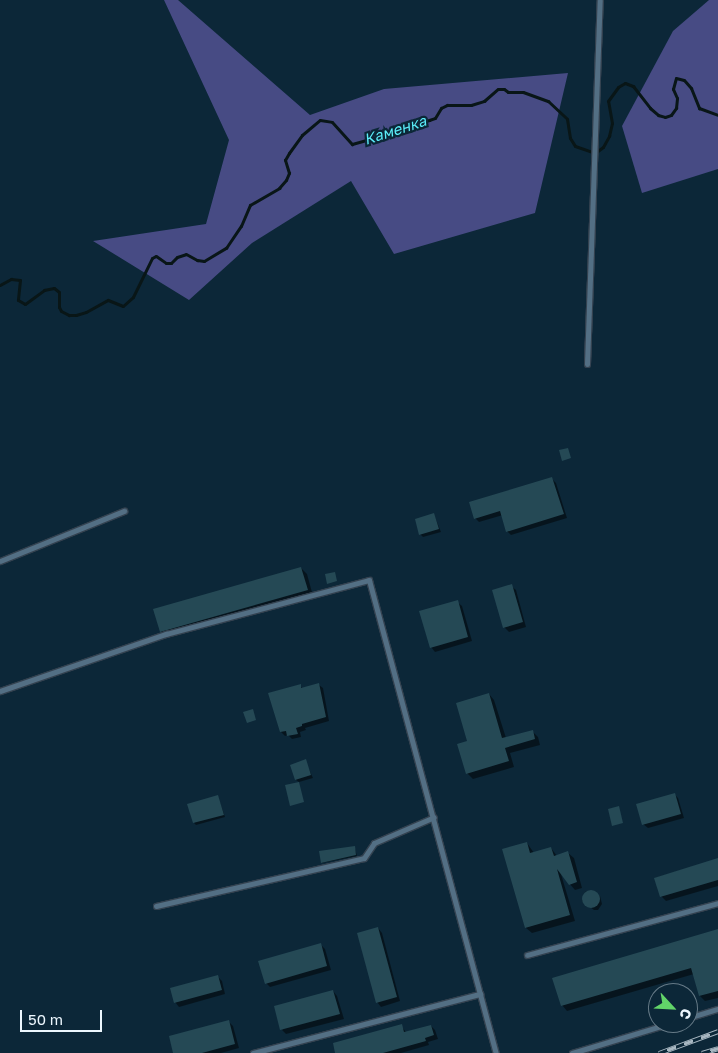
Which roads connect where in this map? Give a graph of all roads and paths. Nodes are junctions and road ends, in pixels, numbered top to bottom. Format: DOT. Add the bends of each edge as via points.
graph roads {
  1 [pos="600,0"];
  2 [pos="587,364"];
  3 [pos="124,511"];
  4 [pos="0,561"];
  5 [pos="0,691"];
  6 [pos="434,817"];
  7 [pos="718,903"];
  8 [pos="156,906"];
  9 [pos="527,955"];
  10 [pos="480,994"];
  11 [pos="718,1009"];
  12 [pos="698,1015"];
  13 [pos="648,1030"];
  14 [pos="253,1053"];
  15 [pos="496,1053"];
  16 [pos="572,1053"];
  1 -- 2 [label="lane"];
  3 -- 4 [label="lane"];
  5 -- 6 [label="lane" via="166,634 370,580"];
  6 -- 8 [label="lane" via="374,843 364,858"];
  6 -- 10 [label="lane"];
  7 -- 9 [label="lane"];
  10 -- 14 [label="lane"];
  10 -- 15 [label="lane"];
  11 -- 12 [label="lane"];
  13 -- 16 [label="lane"];
}
